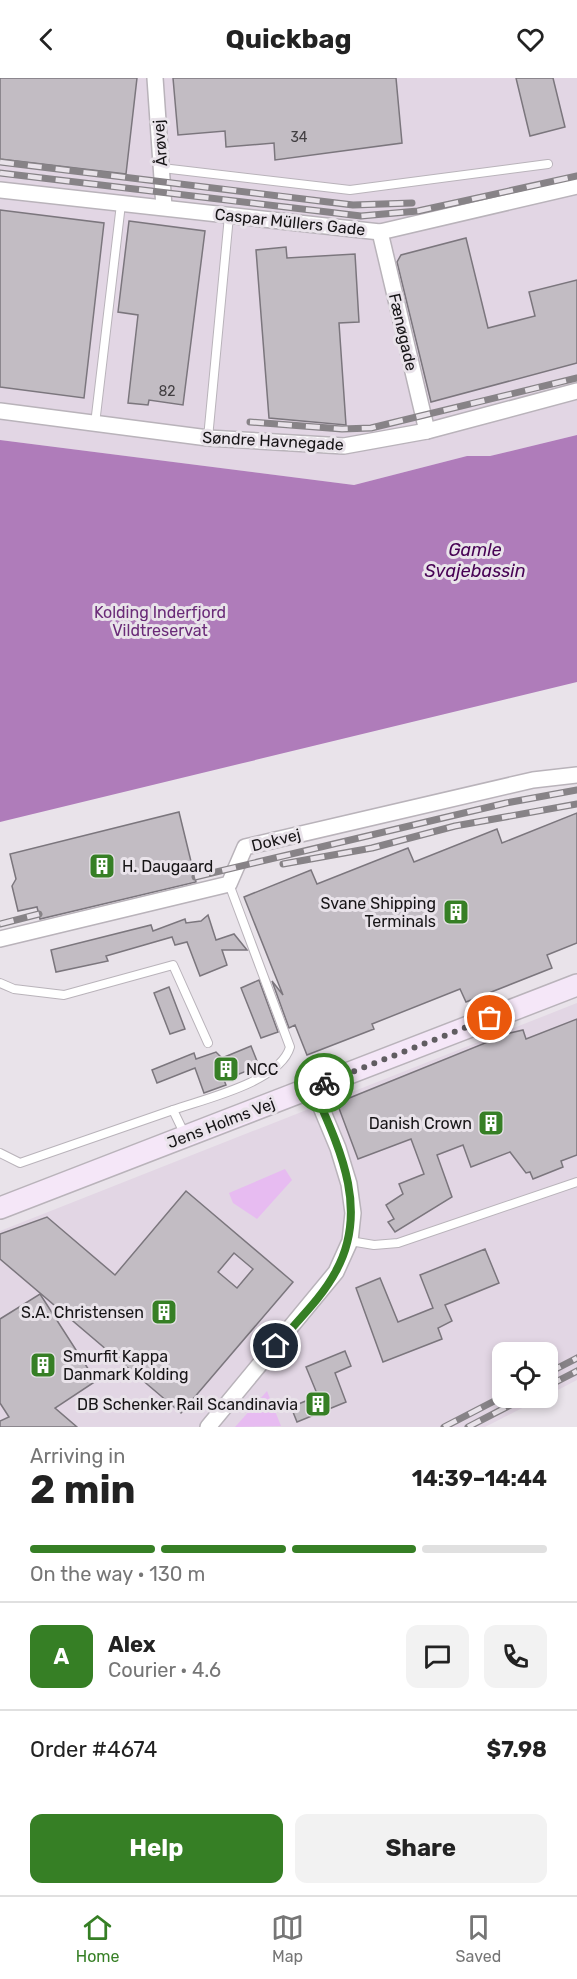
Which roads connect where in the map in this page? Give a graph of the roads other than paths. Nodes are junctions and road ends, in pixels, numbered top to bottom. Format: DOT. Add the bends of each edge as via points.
graph roads {
  1 [pos="155,78"];
  2 [pos="548,164"];
  3 [pos="162,168"];
  4 [pos="577,186"];
  5 [pos="0,190"];
  6 [pos="121,204"];
  7 [pos="165,207"];
  8 [pos="229,216"];
  9 [pos="380,232"];
  10 [pos="577,391"];
  11 [pos="0,411"];
  12 [pos="95,424"];
  13 [pos="426,431"];
  14 [pos="208,438"];
  15 [pos="577,775"];
  16 [pos="229,884"];
  17 [pos="0,939"];
  18 [pos="0,983"];
  19 [pos="577,985"];
  20 [pos="208,1043"];
  21 [pos="313,1088"];
  22 [pos="173,1110"];
  23 [pos="186,1137"];
  24 [pos="0,1153"];
  25 [pos="577,1182"];
  26 [pos="0,1208"];
  27 [pos="350,1241"];
  28 [pos="208,1427"];
  1 -- 3 [label="street, Årøvej"];
  2 -- 3 [label="lane" via="350,190"];
  3 -- 7 [label="street, Årøvej"];
  4 -- 9 [label="street, Caspar Müllers Gade"];
  5 -- 6 [label="street, Caspar Müllers Gade"];
  6 -- 7 [label="street, Caspar Müllers Gade"];
  6 -- 12 [label="lane"];
  7 -- 8 [label="street, Caspar Müllers Gade"];
  8 -- 9 [label="street, Caspar Müllers Gade"];
  8 -- 14 [label="lane"];
  9 -- 13 [label="street, Fænøgade"];
  10 -- 13 [label="street, Søndre Havnegade"];
  11 -- 12 [label="street, Søndre Havnegade"];
  12 -- 14 [label="street, Søndre Havnegade"];
  13 -- 14 [label="street, Søndre Havnegade" via="344,446"];
  15 -- 16 [label="street, Dokvej" via="533,780 245,847"];
  16 -- 17 [label="street"];
  16 -- 22 [label="lane" via="290,1047 288,1055 265,1077"];
  18 -- 20 [label="lane" via="14,989 64,995 173,965"];
  19 -- 21 [label="main road, Jens Holms Vej"];
  21 -- 23 [label="main road, Jens Holms Vej"];
  21 -- 27 [label="street" via="349,1184 353,1213"];
  22 -- 23 [label="lane"];
  22 -- 24 [label="lane" via="20,1163"];
  23 -- 26 [label="main road, Jens Holms Vej"];
  25 -- 27 [label="lane" via="398,1243"];
  27 -- 28 [label="street" via="336,1272"];
}
